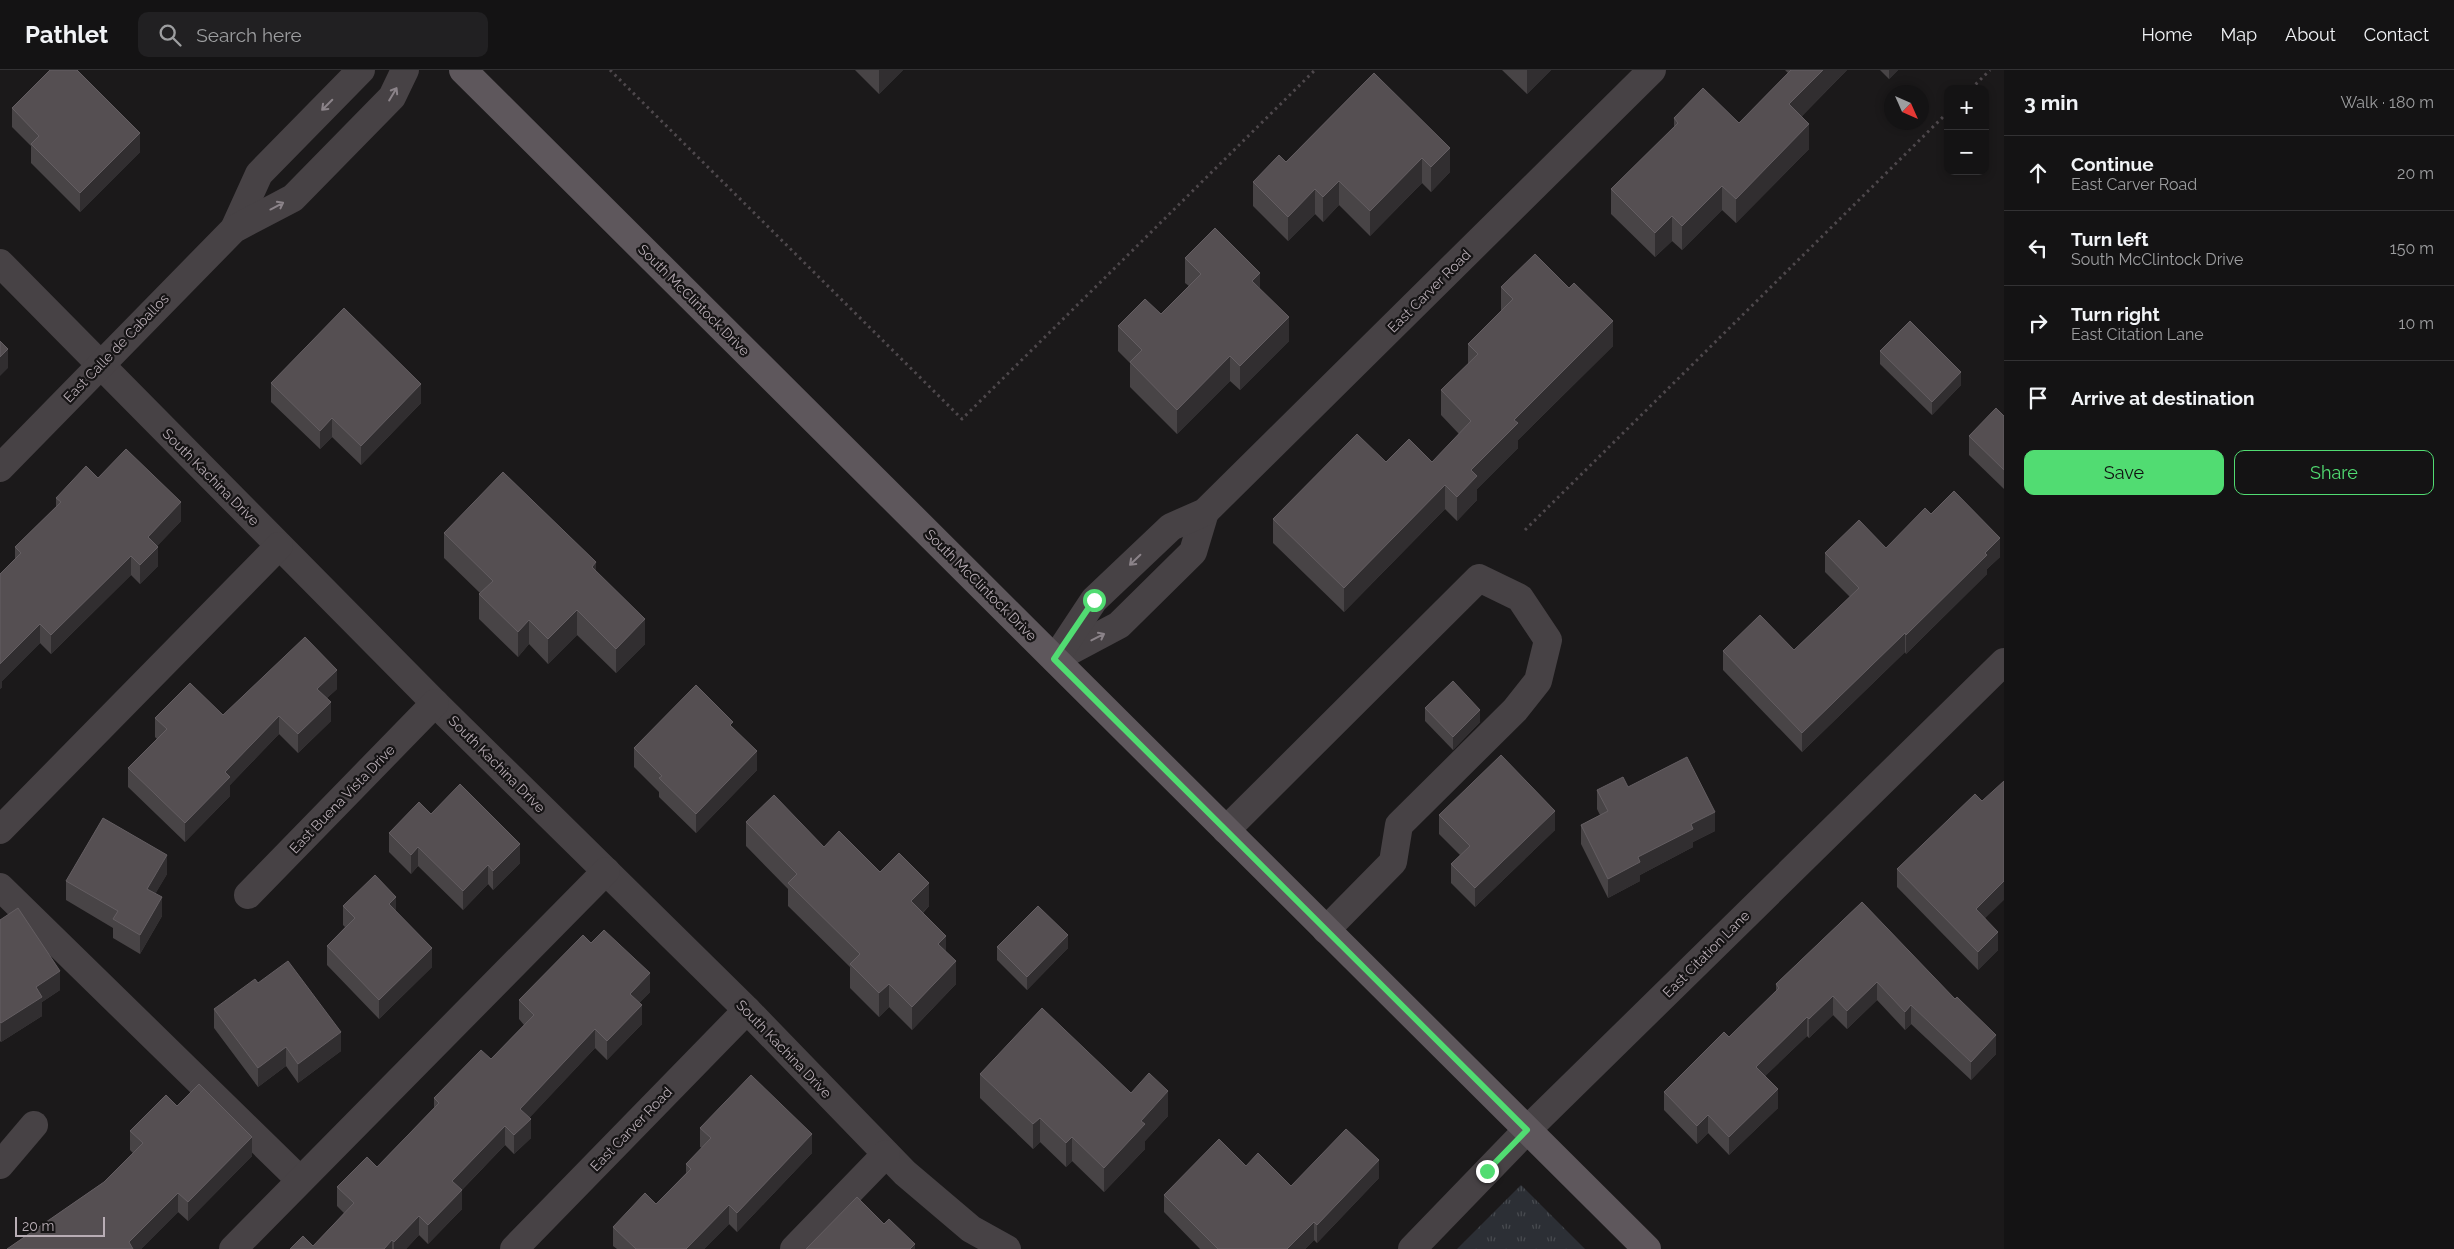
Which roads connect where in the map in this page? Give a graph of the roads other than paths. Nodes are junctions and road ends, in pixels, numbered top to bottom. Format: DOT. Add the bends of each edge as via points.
graph roads {
  1 [pos="361,70"];
  2 [pos="405,70"];
  3 [pos="463,70"];
  4 [pos="1652,70"];
  5 [pos="234,229"];
  6 [pos="0,263"];
  7 [pos="100,365"];
  8 [pos="0,468"];
  9 [pos="1205,512"];
  10 [pos="279,546"];
  11 [pos="1054,659"];
  12 [pos="2004,662"];
  13 [pos="435,703"];
  14 [pos="0,830"];
  15 [pos="1226,830"];
  16 [pos="606,871"];
  17 [pos="0,887"];
  18 [pos="248,895"];
  19 [pos="1326,930"];
  20 [pos="747,1010"];
  21 [pos="34,1125"];
  22 [pos="1527,1130"];
  23 [pos="886,1154"];
  24 [pos="0,1165"];
  25 [pos="300,1180"];
  26 [pos="233,1249"];
  27 [pos="514,1249"];
  28 [pos="794,1249"];
  29 [pos="1006,1249"];
  30 [pos="1412,1249"];
  31 [pos="1647,1249"];
  1 -- 5 [label="street, one-way" via="259,174"];
  5 -- 2 [label="street, one-way" via="293,198 392,97"];
  3 -- 11 [label="main road, South McClintock Drive"];
  4 -- 9 [label="street, East Carver Road"];
  5 -- 7 [label="street, East Calle de Caballos"];
  6 -- 7 [label="street, South Kachina Drive"];
  7 -- 8 [label="street, East Calle de Caballos"];
  7 -- 10 [label="street, South Kachina Drive"];
  9 -- 11 [label="street, East Carver Road, one-way" via="1171,527 1094,600"];
  11 -- 9 [label="street, East Carver Road, one-way" via="1119,625 1133,612 1193,552"];
  10 -- 13 [label="street, South Kachina Drive"];
  10 -- 14 [label="street"];
  11 -- 15 [label="main road, South McClintock Drive"];
  12 -- 22 [label="street, East Citation Lane"];
  13 -- 16 [label="street, South Kachina Drive"];
  13 -- 18 [label="street, East Buena Vista Drive"];
  15 -- 19 [label="main road, South McClintock Drive"];
  15 -- 19 [label="street" via="1479,578 1520,598 1548,640 1538,681 1515,710 1399,825 1392,862"];
  16 -- 20 [label="street, South Kachina Drive"];
  16 -- 25 [label="street"];
  17 -- 25 [label="street"];
  19 -- 22 [label="main road, South McClintock Drive"];
  20 -- 23 [label="street, South Kachina Drive"];
  20 -- 27 [label="street, East Carver Road"];
  21 -- 24 [label="street"];
  22 -- 30 [label="street, East Citation Lane"];
  22 -- 31 [label="main road, South McClintock Drive"];
  23 -- 28 [label="street"];
  23 -- 29 [label="street, South Kachina Drive" via="971,1229"];
  25 -- 26 [label="street"];
}
